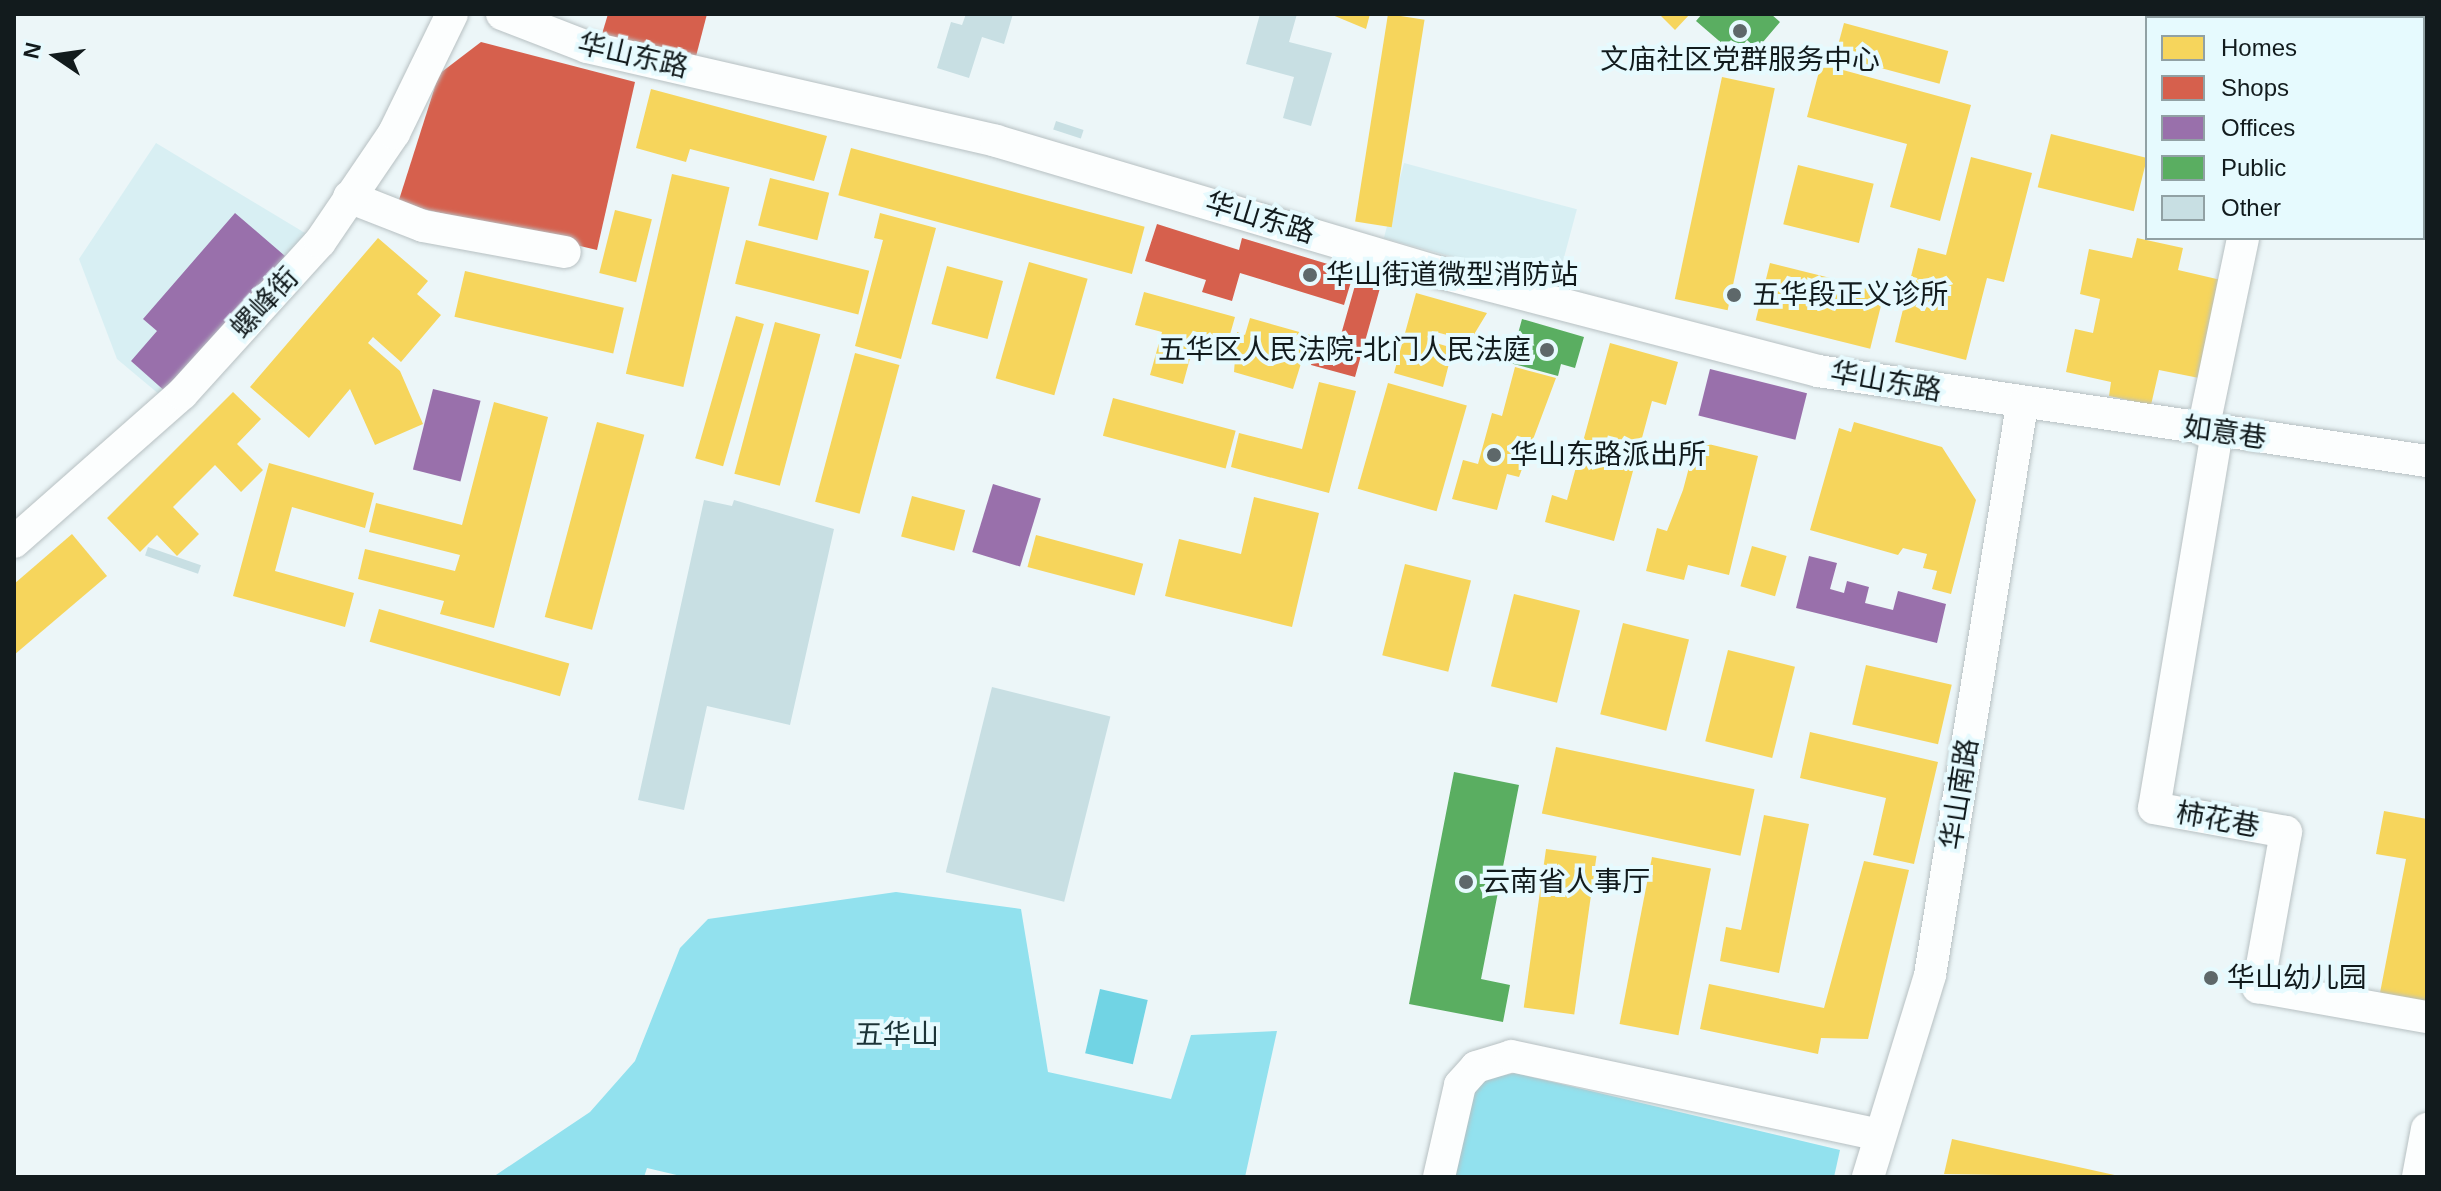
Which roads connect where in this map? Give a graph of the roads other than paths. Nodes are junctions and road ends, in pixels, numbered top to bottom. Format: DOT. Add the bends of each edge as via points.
graph roads {
  1 [pos="452,14"];
  2 [pos="502,14"];
  3 [pos="349,197"];
  4 [pos="2243,240"];
  5 [pos="565,252"];
  6 [pos="2022,405"];
  7 [pos="2210,431"];
  8 [pos="2427,461"];
  9 [pos="14,542"];
  10 [pos="2427,1017"];
  11 [pos="2427,1129"];
  12 [pos="1878,1135"];
  13 [pos="1439,1177"];
  14 [pos="1868,1177"];
  15 [pos="2418,1177"];
  1 -- 3 [label="street, 螺峰街" via="394,133"];
  2 -- 6 [label="street, 华山东路" via="587,47 996,141 1733,350"];
  3 -- 5 [label="street" via="423,226"];
  3 -- 9 [label="street, 螺峰街" via="314,249 182,394"];
  4 -- 7 [label="street, 柿花巷"];
  6 -- 7 [label="street, 如意巷"];
  6 -- 12 [label="street, 华山南路" via="1930,975"];
  7 -- 8 [label="street, 如意巷"];
  7 -- 10 [label="street, 柿花巷" via="2154,808 2286,832 2258,987"];
  11 -- 15 [label="street"];
  12 -- 13 [label="street" via="1511,1056 1476,1067 1460,1085"];
  12 -- 14 [label="street, 华山南路"];
}
